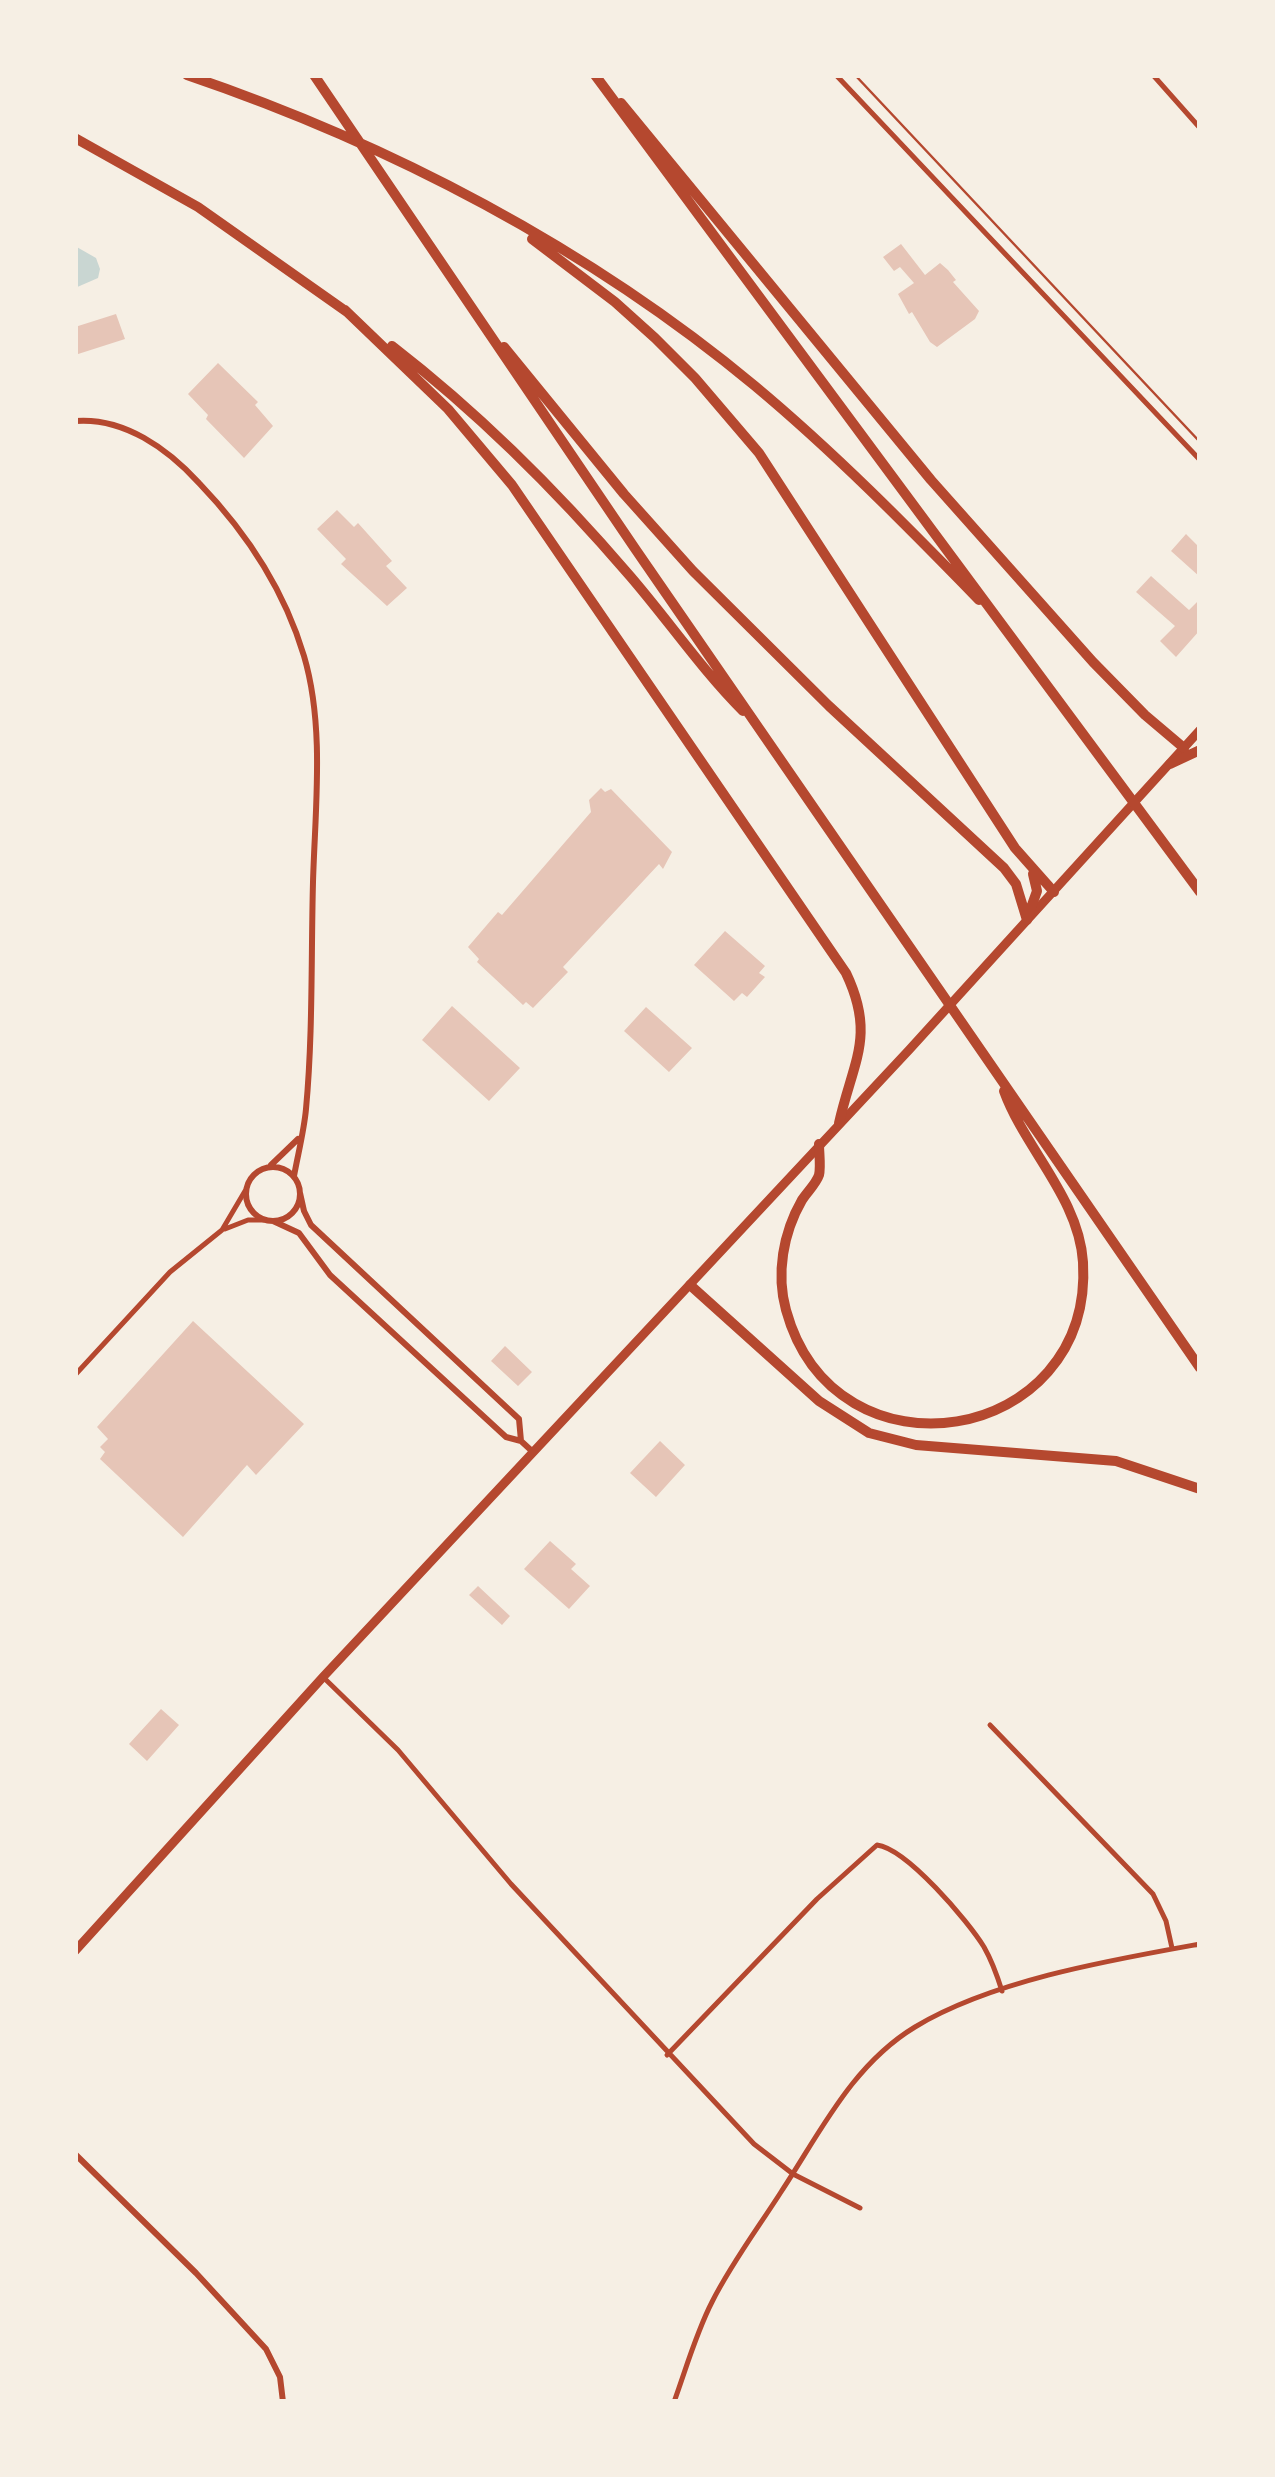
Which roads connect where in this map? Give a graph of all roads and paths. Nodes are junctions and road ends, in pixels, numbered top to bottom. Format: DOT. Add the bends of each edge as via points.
graph roads {
  1 [pos="186,75"];
  2 [pos="836,75"];
  3 [pos="855,75"];
  4 [pos="1153,75"];
  5 [pos="596,76"];
  6 [pos="317,80"];
  7 [pos="1200,128"];
  8 [pos="75,138"];
  9 [pos="487,205"];
  10 [pos="345,310"];
  11 [pos="493,336"];
  12 [pos="75,421"];
  13 [pos="1200,442"];
  14 [pos="1200,460"];
  15 [pos="1007,630"];
  16 [pos="754,723"];
  17 [pos="1200,730"];
  18 [pos="1184,748"];
  19 [pos="1200,750"];
  20 [pos="1170,764"];
  21 [pos="1032,871"];
  22 [pos="1054,892"];
  23 [pos="1200,892"];
  24 [pos="1027,920"];
  25 [pos="998,1076"];
  26 [pos="839,1123"];
  27 [pos="302,1134"];
  28 [pos="819,1144"];
  29 [pos="270,1166"];
  30 [pos="294,1176"];
  31 [pos="245,1191"];
  32 [pos="300,1192"];
  33 [pos="268,1221"];
  34 [pos="222,1230"];
  35 [pos="690,1285"];
  36 [pos="1200,1368"];
  37 [pos="75,1375"];
  38 [pos="521,1441"];
  39 [pos="534,1453"];
  40 [pos="1200,1489"];
  41 [pos="324,1676"];
  42 [pos="990,1725"];
  43 [pos="1200,1944"];
  44 [pos="1172,1949"];
  45 [pos="75,1951"];
  46 [pos="1002,1991"];
  47 [pos="668,2055"];
  48 [pos="75,2154"];
  49 [pos="793,2174"];
  50 [pos="860,2208"];
  51 [pos="283,2402"];
  52 [pos="674,2402"];
  1 -- 9 [label="highway" via="370,149"];
  2 -- 14 [label="street"];
  3 -- 13 [label="path"];
  4 -- 7 [label="street"];
  5 -- 15 [label="highway"];
  5 -- 18 [label="highway" via="930,480 1093,662"];
  6 -- 11 [label="highway"];
  8 -- 10 [label="highway" via="198,207"];
  9 -- 15 [label="highway" via="641,302 753,384 846,467"];
  9 -- 21 [label="highway" via="614,302 726,413 792,500"];
  10 -- 16 [label="highway" via="435,380 540,478"];
  10 -- 26 [label="highway" via="448,409 512,485 846,972 863,1035"];
  11 -- 16 [label="highway"];
  11 -- 24 [label="highway" via="692,571 1004,868"];
  12 -- 27 [label="street" via="117,426 186,468 278,586 305,658 316,773"];
  15 -- 23 [label="highway"];
  16 -- 25 [label="highway"];
  17 -- 18 [label="highway"];
  18 -- 20 [label="highway"];
  19 -- 20 [label="highway"];
  20 -- 22 [label="highway"];
  21 -- 22 [label="highway"];
  21 -- 24 [label="highway" via="1037,891"];
  22 -- 24 [label="highway"];
  24 -- 26 [label="highway"];
  25 -- 28 [label="highway" via="1078,1232 1083,1287 1068,1344 1052,1367 988,1415 934,1426 904,1424 847,1398 807,1357 786,1308 782,1262 792,1220 819,1175"];
  25 -- 36 [label="highway"];
  26 -- 28 [label="highway"];
  27 -- 29 [label="street"];
  27 -- 30 [label="street"];
  28 -- 35 [label="highway"];
  29 -- 30 [label="street"];
  29 -- 31 [label="street" via="253,1174"];
  30 -- 32 [label="street"];
  31 -- 33 [label="street" via="250,1208"];
  31 -- 34 [label="street"];
  32 -- 33 [label="street" via="296,1210"];
  32 -- 38 [label="street" via="311,1225 520,1420"];
  33 -- 34 [label="street"];
  33 -- 38 [label="street" via="298,1234 330,1275 506,1437"];
  34 -- 37 [label="street" via="162,1280"];
  35 -- 39 [label="highway"];
  35 -- 40 [label="highway" via="819,1401 868,1432 916,1445 1116,1461"];
  38 -- 39 [label="street"];
  39 -- 41 [label="highway"];
  41 -- 45 [label="highway"];
  41 -- 47 [label="street" via="398,1750"];
  42 -- 44 [label="street" via="1154,1894"];
  43 -- 44 [label="street"];
  44 -- 46 [label="street"];
  46 -- 47 [label="street" via="971,1928 907,1861 877,1844"];
  46 -- 49 [label="street" via="952,2008 893,2042 835,2107"];
  47 -- 49 [label="street" via="754,2144"];
  48 -- 51 [label="street" via="266,2350 280,2376"];
  49 -- 50 [label="street"];
  49 -- 52 [label="street" via="712,2303"];
}
